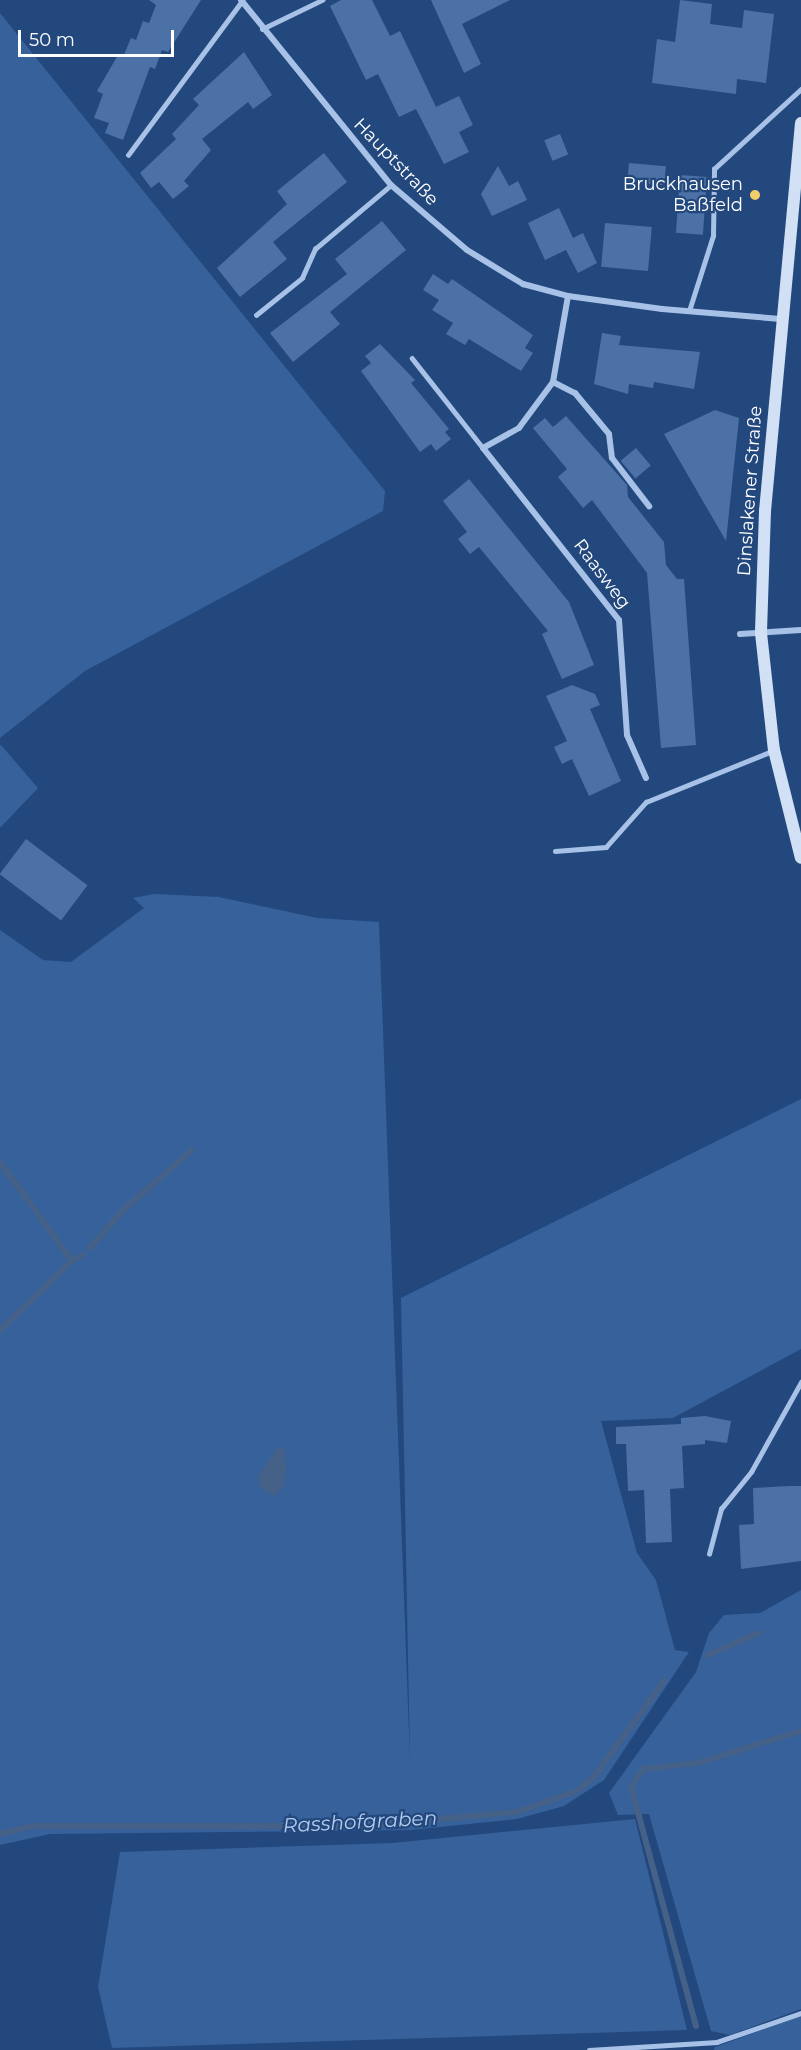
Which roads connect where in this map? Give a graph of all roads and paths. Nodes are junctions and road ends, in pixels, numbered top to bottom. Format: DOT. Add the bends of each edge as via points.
graph roads {
  1 [pos="322,0"];
  2 [pos="241,1"];
  3 [pos="262,28"];
  4 [pos="801,89"];
  5 [pos="801,123"];
  6 [pos="128,156"];
  7 [pos="391,184"];
  8 [pos="568,296"];
  9 [pos="688,311"];
  10 [pos="256,315"];
  11 [pos="781,319"];
  12 [pos="412,358"];
  13 [pos="553,382"];
  14 [pos="483,448"];
  15 [pos="649,506"];
  16 [pos="801,630"];
  17 [pos="761,633"];
  18 [pos="740,634"];
  19 [pos="774,750"];
  20 [pos="646,778"];
  21 [pos="555,851"];
  22 [pos="801,858"];
  23 [pos="801,1382"];
  24 [pos="710,1554"];
  25 [pos="801,2013"];
  26 [pos="589,2050"];
  1 -- 3 [label="lane"];
  2 -- 3 [label="street, Hauptstraße"];
  2 -- 6 [label="lane"];
  3 -- 7 [label="street, Hauptstraße"];
  4 -- 9 [label="lane" via="714,169 713,236"];
  5 -- 11 [label="main road, Dinslakener Straße"];
  7 -- 8 [label="street, Hauptstraße" via="467,250 524,284"];
  7 -- 10 [label="lane" via="315,249 302,278"];
  8 -- 9 [label="street, Hauptstraße"];
  8 -- 13 [label="street"];
  9 -- 11 [label="street, Hauptstraße"];
  11 -- 17 [label="main road, Dinslakener Straße"];
  12 -- 14 [label="lane"];
  13 -- 14 [label="street" via="519,428"];
  13 -- 15 [label="street" via="574,393 609,434 612,458"];
  14 -- 20 [label="street, Raasweg" via="619,620 627,735"];
  16 -- 17 [label="street"];
  17 -- 18 [label="street"];
  17 -- 19 [label="main road, Dinslakener Straße"];
  19 -- 21 [label="lane" via="750,755 646,802 606,847"];
  19 -- 22 [label="main road, Dinslakener Straße"];
  23 -- 24 [label="lane" via="751,1472 721,1509"];
  25 -- 26 [label="lane" via="717,2042"];
}
